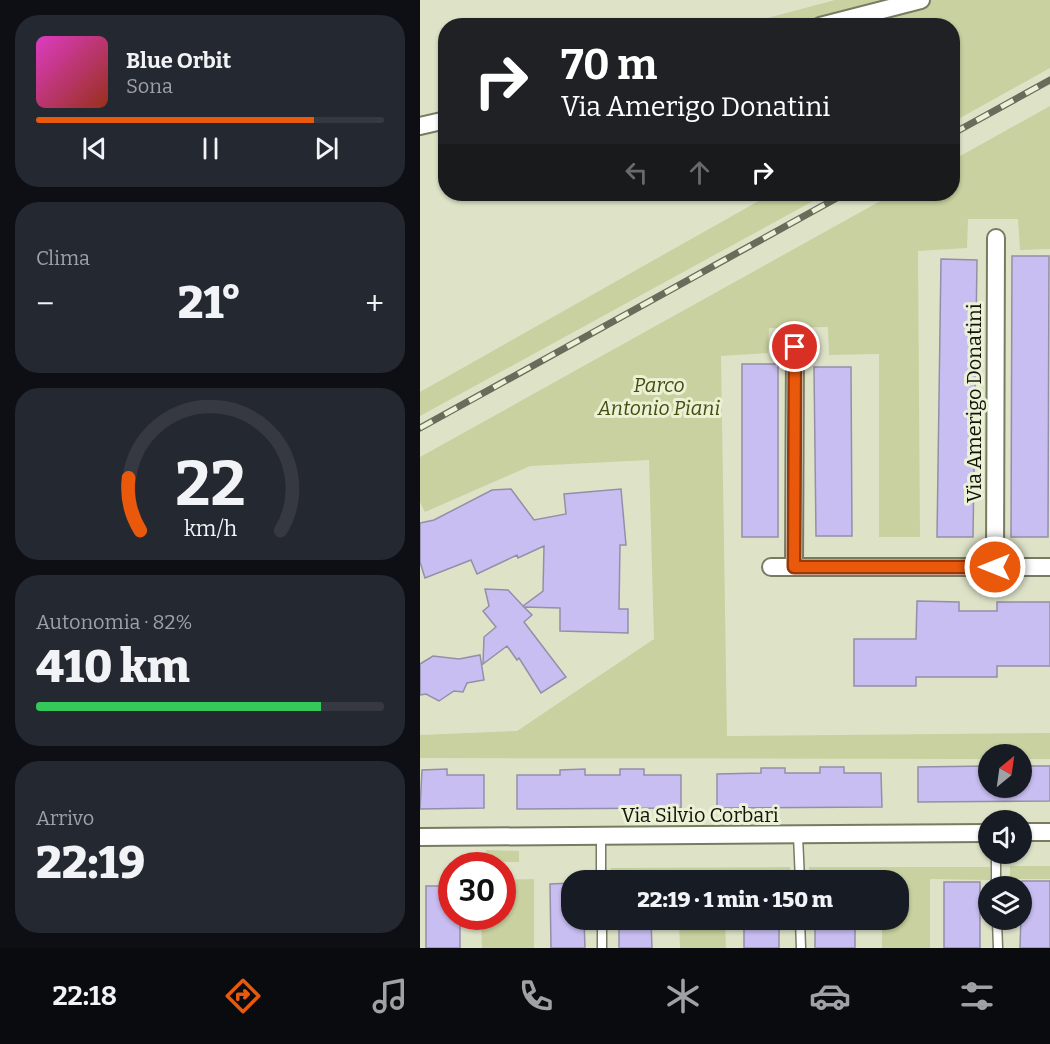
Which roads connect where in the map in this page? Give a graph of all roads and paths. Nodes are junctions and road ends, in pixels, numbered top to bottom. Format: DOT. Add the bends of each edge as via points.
graph roads {
  1 [pos="921,0"];
  2 [pos="851,18"];
  3 [pos="438,122"];
  4 [pos="420,126"];
  5 [pos="996,238"];
  6 [pos="795,347"];
  7 [pos="771,567"];
  8 [pos="794,567"];
  9 [pos="995,567"];
  10 [pos="1050,567"];
  11 [pos="1032,832"];
  12 [pos="1050,832"];
  13 [pos="978,833"];
  14 [pos="798,836"];
  15 [pos="420,837"];
  16 [pos="601,837"];
  17 [pos="602,870"];
  18 [pos="800,870"];
  19 [pos="602,930"];
  20 [pos="800,930"];
  21 [pos="997,930"];
  22 [pos="602,948"];
  23 [pos="801,948"];
  24 [pos="998,948"];
  1 -- 2 [label="street"];
  3 -- 4 [label="street"];
  5 -- 9 [label="street, Via Amerigo Donatini"];
  6 -- 8 [label="street"];
  7 -- 8 [label="street"];
  8 -- 9 [label="street"];
  9 -- 10 [label="street"];
  11 -- 12 [label="street"];
  13 -- 14 [label="street, Via Silvio Corbari"];
  14 -- 16 [label="street, Via Silvio Corbari"];
  14 -- 18 [label="lane, Via Silvio Corbari"];
  15 -- 16 [label="street, Via Silvio Corbari"];
  16 -- 17 [label="lane, Via Silvio Corbari"];
  19 -- 22 [label="lane"];
  20 -- 23 [label="lane"];
  21 -- 24 [label="lane"];
}
